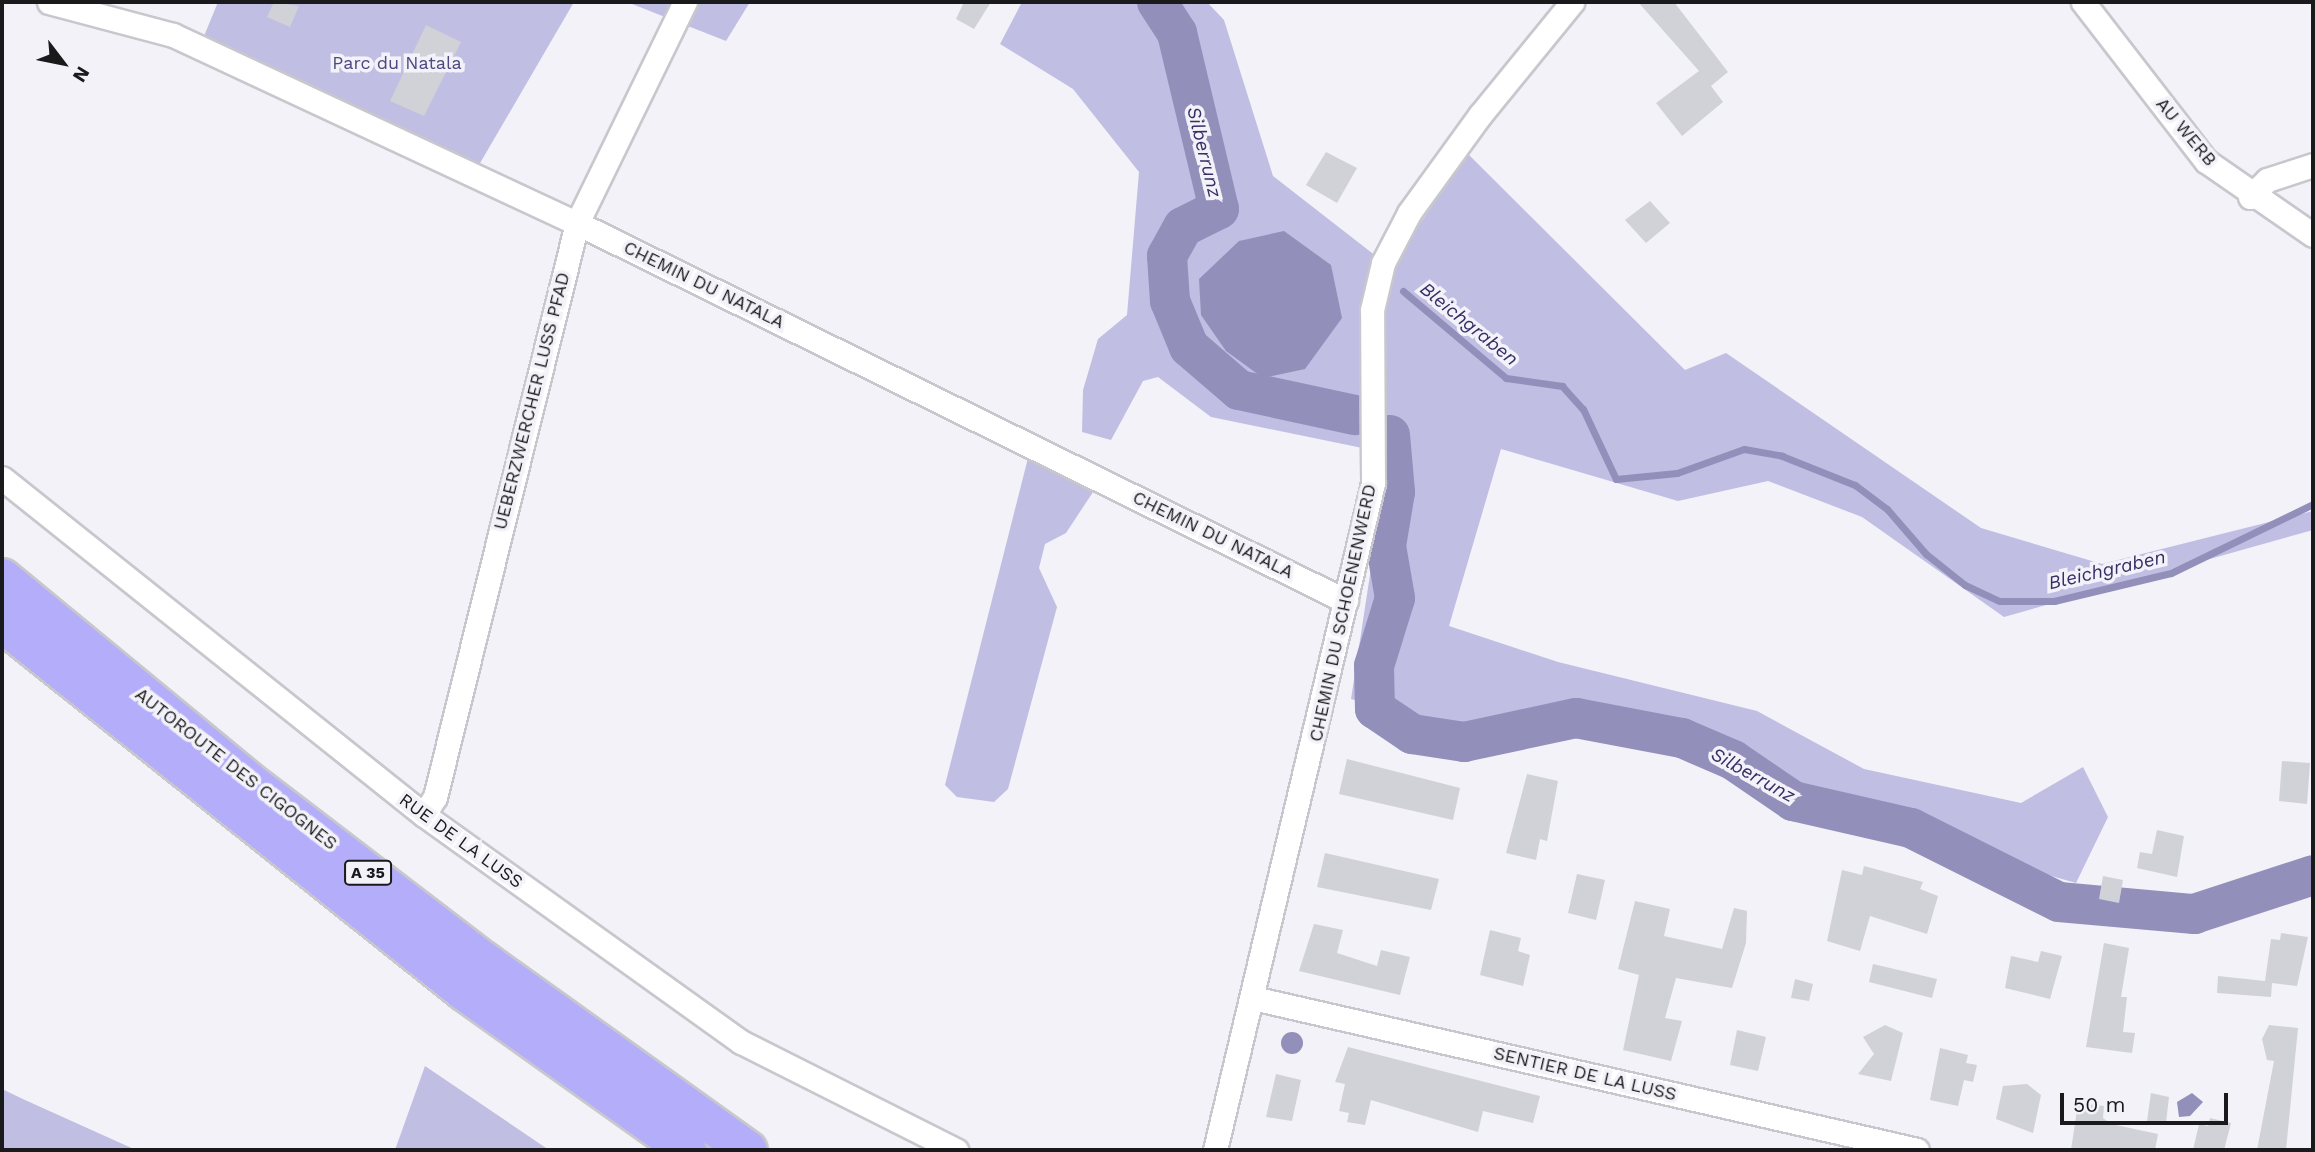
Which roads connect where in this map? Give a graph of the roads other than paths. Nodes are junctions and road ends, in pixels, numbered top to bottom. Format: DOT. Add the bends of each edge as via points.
graph roads {
  1 [pos="49,2"];
  2 [pos="685,2"];
  3 [pos="1572,2"];
  4 [pos="2083,2"];
  5 [pos="2313,165"];
  6 [pos="2250,197"];
  7 [pos="577,223"];
  8 [pos="2313,235"];
  9 [pos="2,478"];
  10 [pos="2,578"];
  11 [pos="1346,601"];
  12 [pos="2,623"];
  13 [pos="2,652"];
  14 [pos="86,694"];
  15 [pos="424,815"];
  16 [pos="1254,998"];
  17 [pos="687,1150"];
  18 [pos="748,1150"];
  19 [pos="956,1150"];
  20 [pos="1215,1150"];
  21 [pos="1917,1150"];
  1 -- 7 [label="street, CHEMIN DU NATALA" via="173,35"];
  2 -- 7 [label="street, UEBERZWERCHER LUSS PFAD"];
  3 -- 11 [label="street, CHEMIN DU SCHOENENWERD" via="1472,126 1383,263 1372,310 1373,483"];
  4 -- 6 [label="street, AU WERB" via="2206,161"];
  5 -- 6 [label="street" via="2267,180"];
  6 -- 8 [label="street, AU WERB"];
  7 -- 11 [label="street, CHEMIN DU NATALA"];
  7 -- 15 [label="street, UEBERZWERCHER LUSS PFAD" via="435,797"];
  9 -- 15 [label="street, RUE DE LA LUSS"];
  10 -- 18 [label="highway, AUTOROUTE DES CIGOGNES / A 35" via="302,822"];
  11 -- 16 [label="street, CHEMIN DU SCHOENENWERD"];
  12 -- 14 [label="highway, AUTOROUTE DES CIGOGNES / A 35"];
  13 -- 14 [label="highway" via="31,674"];
  14 -- 17 [label="highway, AUTOROUTE DES CIGOGNES / A 35" via="464,991"];
  15 -- 19 [label="street, RUE DE LA LUSS" via="741,1042"];
  16 -- 20 [label="street, CHEMIN DU SCHOENENWERD"];
  16 -- 21 [label="street, SENTIER DE LA LUSS"];
}
